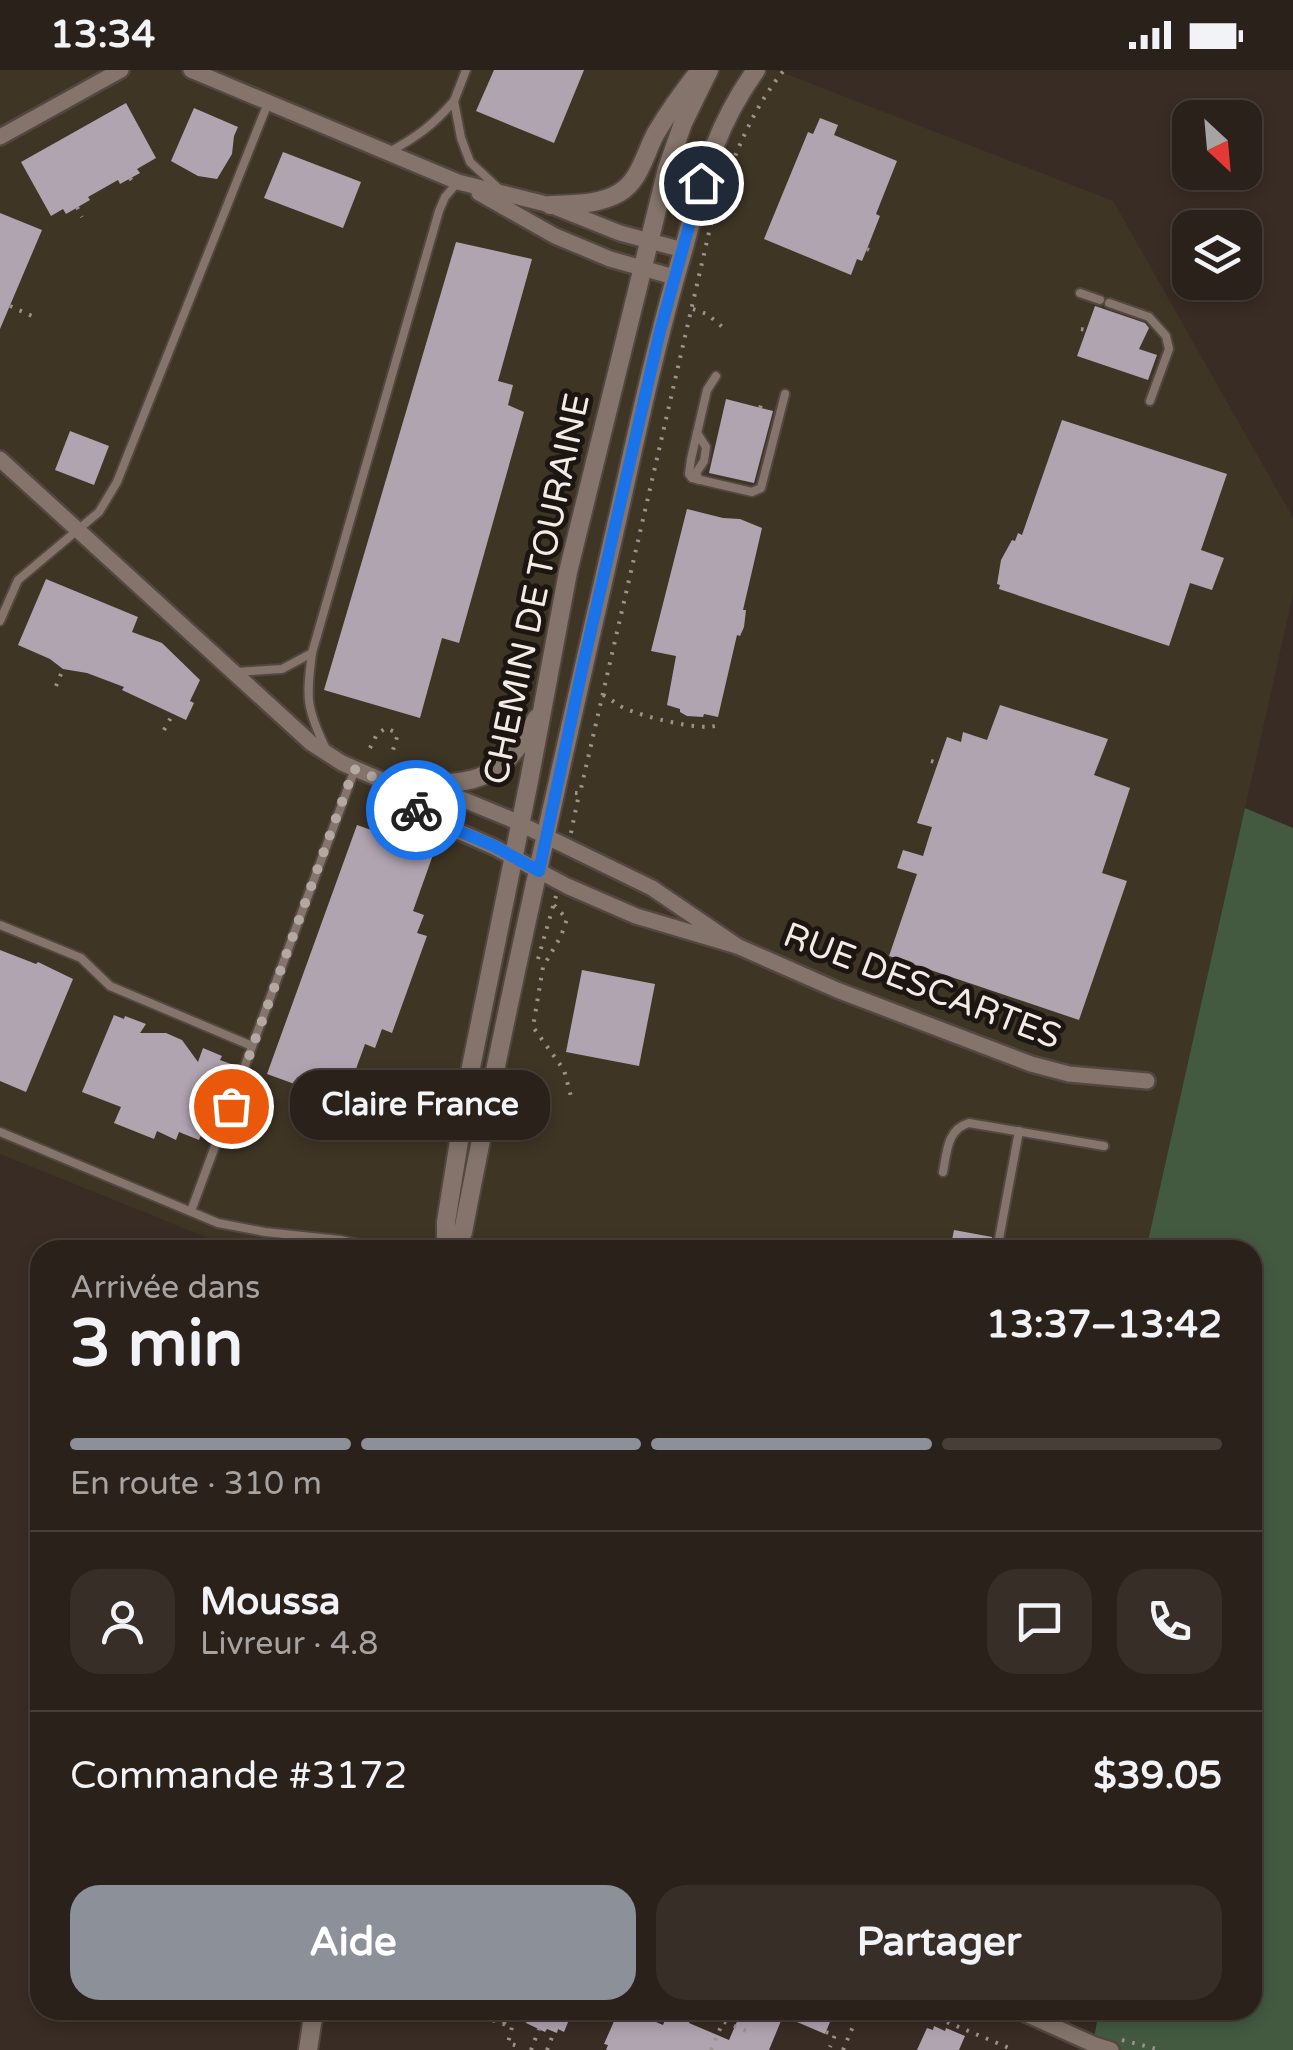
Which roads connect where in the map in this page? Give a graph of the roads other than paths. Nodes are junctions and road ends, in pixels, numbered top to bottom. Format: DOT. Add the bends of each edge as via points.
graph roads {
  1 [pos="121,70"];
  2 [pos="191,70"];
  3 [pos="466,70"];
  4 [pos="700,70"];
  5 [pos="709,70"];
  6 [pos="756,70"];
  7 [pos="454,100"];
  8 [pos="268,103"];
  9 [pos="0,136"];
  10 [pos="388,152"];
  11 [pos="458,182"];
  12 [pos="505,194"];
  13 [pos="550,205"];
  14 [pos="648,242"];
  15 [pos="683,250"];
  16 [pos="641,269"];
  17 [pos="674,277"];
  18 [pos="1080,292"];
  19 [pos="716,376"];
  20 [pos="785,394"];
  21 [pos="1150,402"];
  22 [pos="0,459"];
  23 [pos="77,531"];
  24 [pos="0,621"];
  25 [pos="312,653"];
  26 [pos="232,672"];
  27 [pos="542,710"];
  28 [pos="329,755"];
  29 [pos="354,769"];
  30 [pos="425,784"];
  31 [pos="393,785"];
  32 [pos="520,825"];
  33 [pos="546,838"];
  34 [pos="514,857"];
  35 [pos="539,871"];
  36 [pos="0,925"];
  37 [pos="737,946"];
  38 [pos="252,1046"];
  39 [pos="1147,1081"];
  40 [pos="0,1132"];
  41 [pos="1019,1132"];
  42 [pos="1104,1146"];
  43 [pos="943,1172"];
  44 [pos="191,1211"];
  45 [pos="999,1239"];
  46 [pos="340,1240"];
  47 [pos="446,1240"];
  48 [pos="458,1240"];
  49 [pos="312,2020"];
  50 [pos="1033,2020"];
  51 [pos="1068,2042"];
  52 [pos="308,2050"];
  53 [pos="1111,2050"];
  1 -- 9 [label="street"];
  2 -- 8 [label="street"];
  3 -- 7 [label="lane"];
  4 -- 13 [label="street" via="624,191 606,200"];
  5 -- 14 [label="street, CHEMIN DE TOURAINE" via="666,169"];
  6 -- 15 [label="street, CHEMIN DE TOURAINE" via="715,141"];
  7 -- 10 [label="lane" via="420,136"];
  7 -- 12 [label="lane" via="470,162"];
  8 -- 10 [label="street"];
  8 -- 23 [label="lane" via="117,482 99,512"];
  10 -- 11 [label="street"];
  11 -- 12 [label="street"];
  11 -- 16 [label="street" via="555,236"];
  11 -- 25 [label="lane" via="439,211"];
  12 -- 13 [label="street"];
  13 -- 14 [label="street"];
  14 -- 15 [label="street"];
  14 -- 16 [label="street, CHEMIN DE TOURAINE"];
  15 -- 17 [label="street, CHEMIN DE TOURAINE"];
  16 -- 17 [label="street"];
  16 -- 27 [label="street, CHEMIN DE TOURAINE"];
  17 -- 33 [label="street, CHEMIN DE TOURAINE"];
  18 -- 21 [label="lane" via="1149,316 1166,336"];
  19 -- 20 [label="lane" via="689,468 699,480 752,492 761,488"];
  22 -- 23 [label="street"];
  23 -- 24 [label="lane" via="18,580"];
  23 -- 26 [label="street"];
  25 -- 26 [label="lane" via="282,669"];
  25 -- 28 [label="lane" via="308,703"];
  26 -- 28 [label="street"];
  27 -- 30 [label="street" via="496,770 464,782"];
  27 -- 32 [label="street, CHEMIN DE TOURAINE"];
  28 -- 29 [label="street"];
  29 -- 31 [label="street"];
  29 -- 38 [label="lane"];
  30 -- 31 [label="street, RUE DESCARTES"];
  30 -- 32 [label="street, RUE DESCARTES"];
  31 -- 34 [label="street, RUE DESCARTES" via="421,815"];
  32 -- 33 [label="street, RUE DESCARTES"];
  32 -- 34 [label="street, CHEMIN DE TOURAINE"];
  33 -- 35 [label="street, CHEMIN DE TOURAINE"];
  33 -- 37 [label="street, RUE DESCARTES" via="652,888"];
  34 -- 35 [label="street, RUE DESCARTES"];
  34 -- 47 [label="street, CHEMIN DE TOURAINE" via="471,1067"];
  35 -- 37 [label="street, RUE DESCARTES" via="636,916"];
  35 -- 48 [label="street, CHEMIN DE TOURAINE"];
  36 -- 38 [label="lane" via="82,958 110,986"];
  37 -- 39 [label="street, RUE DESCARTES" via="1031,1064"];
  38 -- 44 [label="lane"];
  40 -- 44 [label="lane"];
  41 -- 42 [label="lane"];
  41 -- 43 [label="lane" via="962,1124 952,1133"];
  41 -- 45 [label="lane"];
  44 -- 46 [label="lane" via="233,1226"];
  49 -- 52 [label="street"];
  50 -- 51 [label="street"];
  51 -- 53 [label="street"];
}
